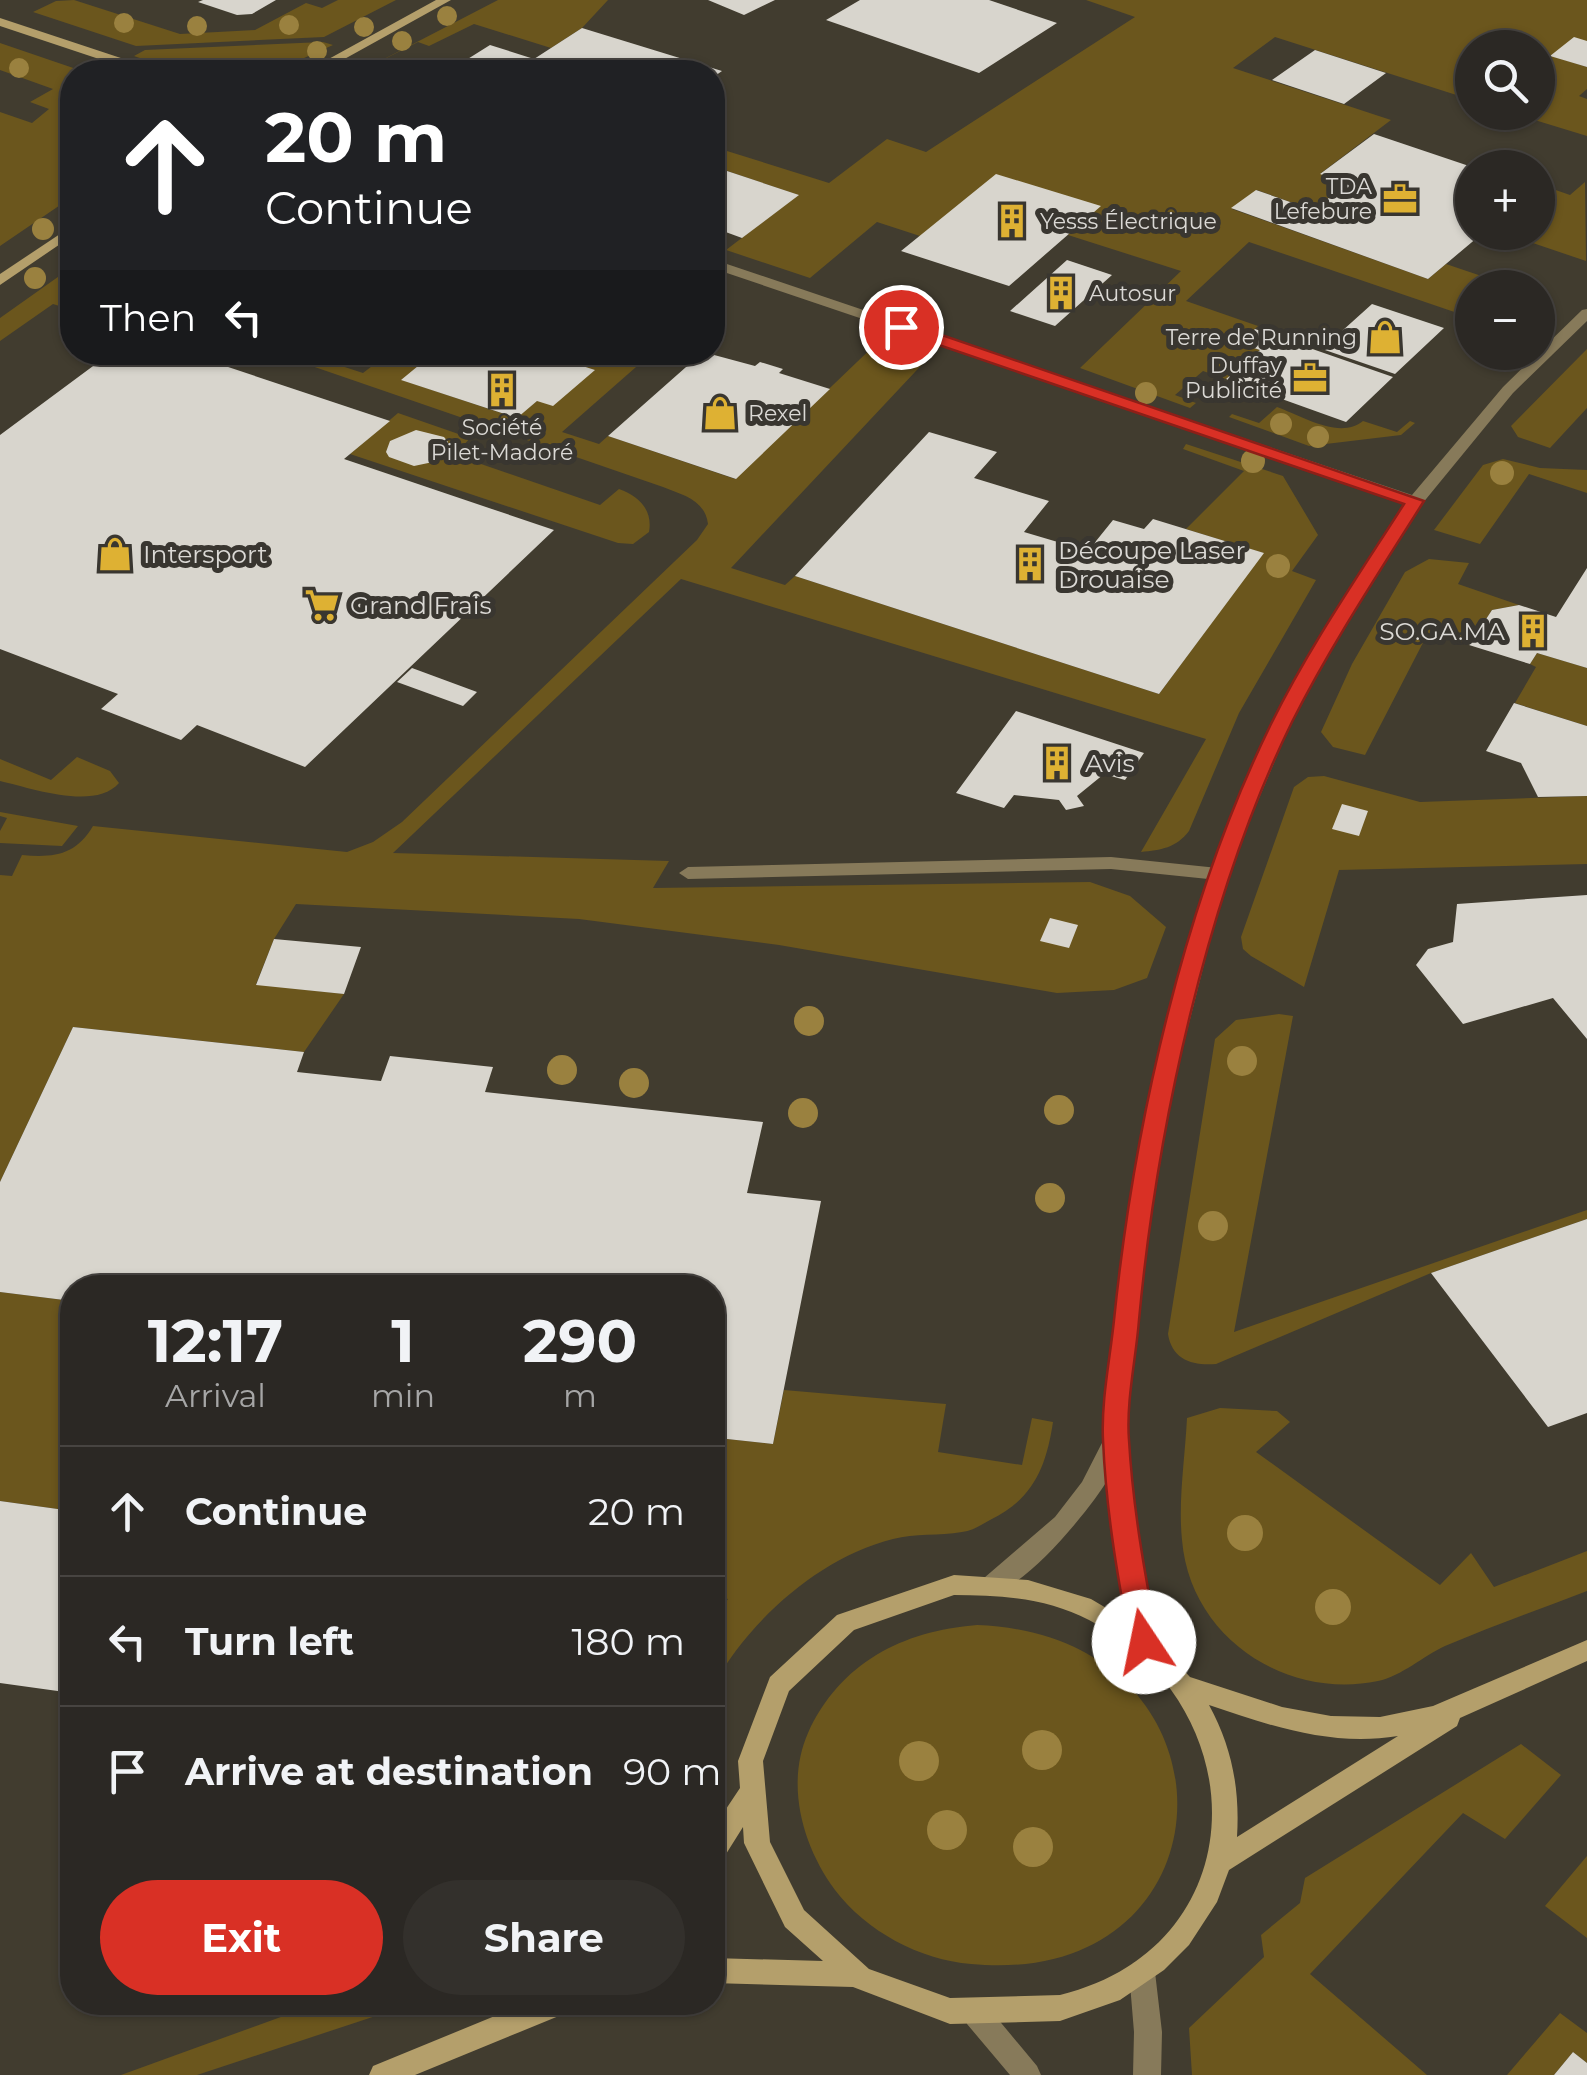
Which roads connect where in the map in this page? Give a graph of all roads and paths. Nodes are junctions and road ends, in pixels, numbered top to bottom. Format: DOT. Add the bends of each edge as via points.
graph roads {
  1 [pos="446,0"];
  2 [pos="0,22"];
  3 [pos="113,60"];
  4 [pos="334,60"];
  5 [pos="60,238"];
  6 [pos="725,267"];
  7 [pos="0,280"];
  8 [pos="1587,314"];
  9 [pos="1415,501"];
  10 [pos="688,872"];
  11 [pos="1218,874"];
  12 [pos="1115,1436"];
  13 [pos="992,1584"];
  14 [pos="1144,1642"];
  15 [pos="1587,1650"];
  16 [pos="1186,1686"];
  17 [pos="1476,1700"];
  18 [pos="747,1797"];
  19 [pos="725,1833"];
  20 [pos="1222,1861"];
  21 [pos="725,1971"];
  22 [pos="1142,1972"];
  23 [pos="857,1976"];
  24 [pos="530,2015"];
  25 [pos="978,2015"];
  26 [pos="383,2075"];
  27 [pos="1027,2075"];
  28 [pos="1147,2075"];
  1 -- 4 [label="street"];
  2 -- 3 [label="street"];
  5 -- 7 [label="street"];
  6 -- 9 [label="street"];
  8 -- 9 [label="street" via="1508,390"];
  9 -- 11 [label="street" via="1324,643"];
  10 -- 11 [label="street" via="1110,863"];
  11 -- 12 [label="street" via="1163,1086 1131,1273"];
  12 -- 13 [label="street" via="1101,1473 1066,1526"];
  12 -- 14 [label="street"];
  13 -- 14 [label="street" via="1073,1602"];
  13 -- 18 [label="street" via="916,1591 848,1619 819,1640 794,1666 758,1726"];
  14 -- 16 [label="street"];
  15 -- 17 [label="street"];
  16 -- 17 [label="street" via="1268,1714 1347,1728 1410,1723"];
  16 -- 20 [label="street" via="1216,1740 1224,1770 1228,1831"];
  17 -- 20 [label="street"];
  18 -- 19 [label="street"];
  18 -- 23 [label="street" via="756,1847 777,1896 812,1939"];
  20 -- 22 [label="street" via="1192,1922"];
  21 -- 23 [label="street"];
  22 -- 25 [label="street" via="1065,2007"];
  22 -- 28 [label="street"];
  23 -- 25 [label="street" via="914,2002"];
  24 -- 26 [label="street"];
  25 -- 27 [label="street"];
}
